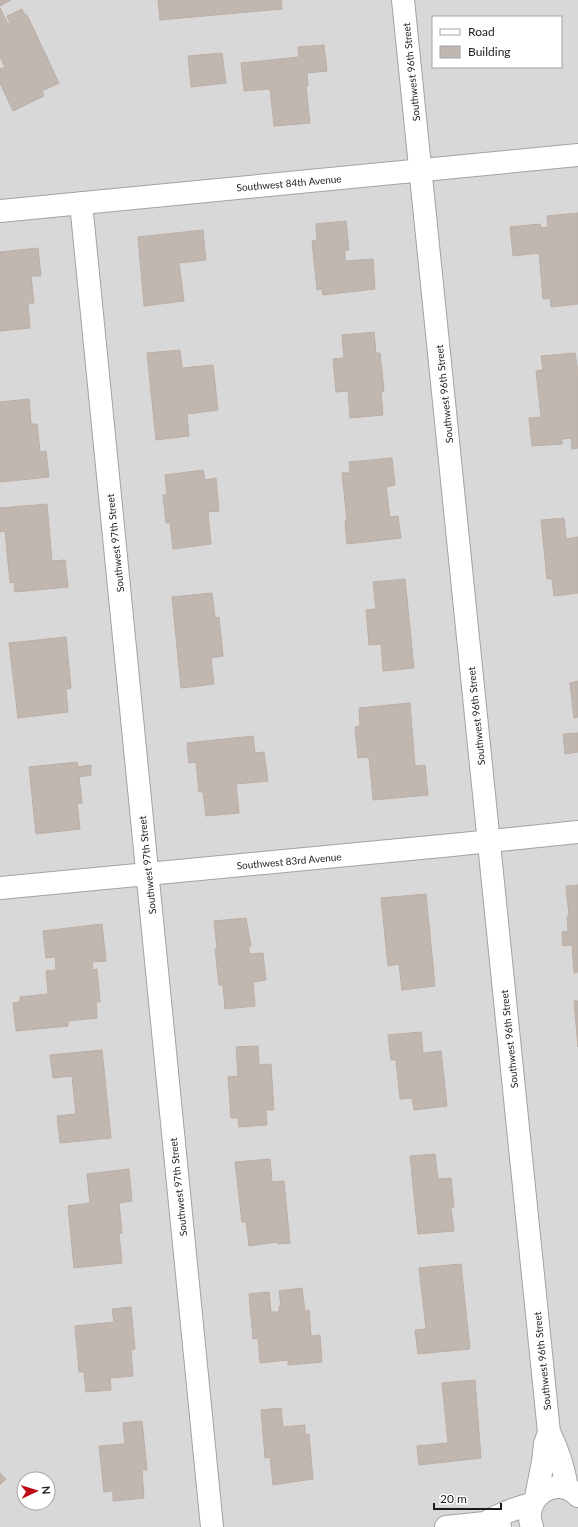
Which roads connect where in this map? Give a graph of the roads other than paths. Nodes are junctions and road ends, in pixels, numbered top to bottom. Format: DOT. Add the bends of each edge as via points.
graph roads {
  1 [pos="403,0"];
  2 [pos="578,155"];
  3 [pos="421,170"];
  4 [pos="81,203"];
  5 [pos="0,210"];
  6 [pos="578,832"];
  7 [pos="488,842"];
  8 [pos="148,874"];
  9 [pos="0,888"];
  10 [pos="549,1432"];
  11 [pos="574,1492"];
  12 [pos="534,1500"];
  13 [pos="492,1525"];
  14 [pos="212,1527"];
  15 [pos="446,1527"];
  16 [pos="532,1527"];
  1 -- 3 [label="street, Southwest 96th Street"];
  2 -- 3 [label="street, Southwest 84th Avenue"];
  3 -- 4 [label="street, Southwest 84th Avenue"];
  3 -- 7 [label="street, Southwest 96th Street"];
  4 -- 5 [label="street, Southwest 84th Avenue"];
  4 -- 8 [label="street, Southwest 97th Street"];
  6 -- 7 [label="street, Southwest 83rd Avenue"];
  7 -- 8 [label="street, Southwest 83rd Avenue"];
  7 -- 10 [label="street, Southwest 96th Street"];
  8 -- 9 [label="street, Southwest 83rd Avenue"];
  8 -- 14 [label="street, Southwest 97th Street"];
  10 -- 11 [label="street, Southwest 96th Street" via="557,1447 565,1476"];
  10 -- 12 [label="street, Southwest 96th Street"];
  11 -- 12 [label="street" via="558,1487 550,1488 542,1491"];
  12 -- 13 [label="street" via="499,1515"];
  12 -- 16 [label="street, Southwest 96th Street" via="529,1516"];
  13 -- 15 [label="street"];
}
